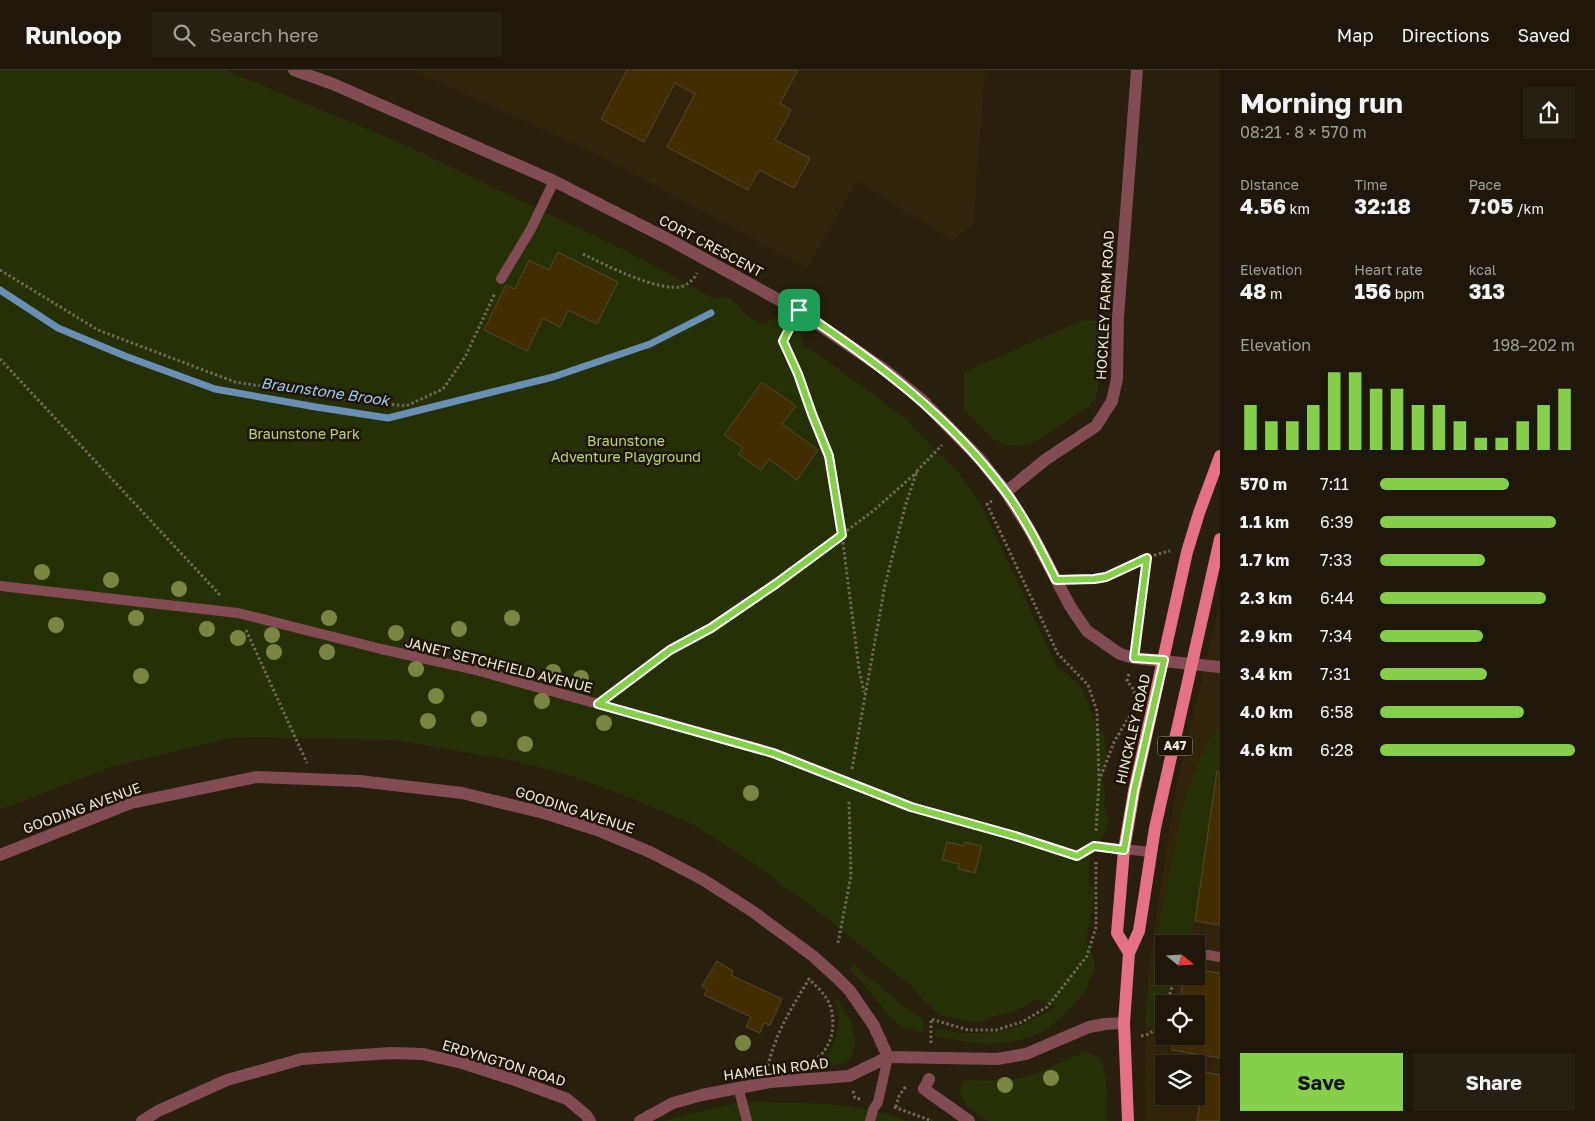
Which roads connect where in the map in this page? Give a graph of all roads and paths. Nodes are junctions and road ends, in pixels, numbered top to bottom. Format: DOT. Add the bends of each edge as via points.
graph roads {
  1 [pos="294,70"];
  2 [pos="1137,70"];
  3 [pos="554,181"];
  4 [pos="583,254"];
  5 [pos="706,259"];
  6 [pos="0,270"];
  7 [pos="501,279"];
  8 [pos="799,310"];
  9 [pos="0,359"];
  10 [pos="955,432"];
  11 [pos="1220,456"];
  12 [pos="917,471"];
  13 [pos="1006,492"];
  14 [pos="842,535"];
  15 [pos="1220,539"];
  16 [pos="1188,552"];
  17 [pos="1147,558"];
  18 [pos="1056,580"];
  19 [pos="0,586"];
  20 [pos="238,614"];
  21 [pos="1134,658"];
  22 [pos="1164,660"];
  23 [pos="1193,663"];
  24 [pos="1220,667"];
  25 [pos="865,694"];
  26 [pos="598,704"];
  27 [pos="315,779"];
  28 [pos="1099,782"];
  29 [pos="850,783"];
  30 [pos="1124,850"];
  31 [pos="1151,852"];
  32 [pos="0,855"];
  33 [pos="838,943"];
  34 [pos="1129,953"];
  35 [pos="1208,955"];
  36 [pos="1220,957"];
  37 [pos="1124,1023"];
  38 [pos="1155,1029"];
  39 [pos="1124,1036"];
  40 [pos="888,1056"];
  41 [pos="809,1062"];
  42 [pos="776,1068"];
  43 [pos="929,1079"];
  44 [pos="738,1087"];
  45 [pos="896,1107"];
  46 [pos="142,1121"];
  47 [pos="590,1121"];
  48 [pos="640,1121"];
  49 [pos="748,1121"];
  50 [pos="870,1121"];
  51 [pos="932,1121"];
  52 [pos="969,1121"];
  53 [pos="1128,1121"];
  1 -- 3 [label="street, CORT CRESCENT"];
  2 -- 13 [label="street, HOCKLEY FARM ROAD" via="1118,318 1117,378 1112,401 1096,426 1045,460"];
  3 -- 5 [label="street, CORT CRESCENT"];
  3 -- 7 [label="lane" via="532,229"];
  4 -- 5 [label="path" via="629,277 673,287 682,287 692,281"];
  5 -- 8 [label="street, CORT CRESCENT"];
  6 -- 7 [label="path" via="98,330 235,382 406,406 443,389 465,357"];
  8 -- 10 [label="street, CORT CRESCENT" via="885,370"];
  8 -- 14 [label="path" via="783,341 829,456"];
  9 -- 20 [label="path"];
  10 -- 12 [label="path"];
  10 -- 13 [label="street, CORT CRESCENT"];
  11 -- 16 [label="main road, HINCKLEY ROAD / A47"];
  12 -- 14 [label="path"];
  12 -- 25 [label="path" via="885,585"];
  13 -- 18 [label="street, CORT CRESCENT"];
  14 -- 25 [label="path"];
  14 -- 26 [label="path" via="711,628 670,650"];
  15 -- 23 [label="main road, A47"];
  16 -- 17 [label="path" via="1175,549"];
  16 -- 22 [label="main road, HINCKLEY ROAD / A47"];
  17 -- 18 [label="path" via="1106,577"];
  17 -- 21 [label="path"];
  18 -- 21 [label="street, CORT CRESCENT" via="1087,632 1120,654"];
  19 -- 20 [label="lane, JANET SETCHFIELD AVENUE"];
  20 -- 26 [label="lane, JANET SETCHFIELD AVENUE" via="472,669"];
  20 -- 27 [label="path"];
  21 -- 22 [label="street, CORT CRESCENT"];
  21 -- 28 [label="path" via="1127,681 1134,690 1137,706 1114,742"];
  22 -- 23 [label="street, CORT CRESCENT"];
  22 -- 30 [label="main road, HINCKLEY ROAD / A47"];
  23 -- 24 [label="street, CORT CRESCENT"];
  23 -- 31 [label="main road, A47"];
  25 -- 29 [label="path"];
  26 -- 29 [label="lane, JANET SETCHFIELD AVENUE" via="773,753"];
  27 -- 32 [label="street, GOODING AVENUE" via="256,777 131,803"];
  27 -- 40 [label="street, GOODING AVENUE" via="462,793 544,813 598,830 650,852 702,879 813,956 850,991 874,1026"];
  29 -- 30 [label="lane, JANET SETCHFIELD AVENUE" via="911,807 1077,856 1094,846"];
  29 -- 33 [label="path" via="850,876"];
  30 -- 31 [label="lane, JANET SETCHFIELD AVENUE"];
  30 -- 34 [label="main road, HINCKLEY ROAD / A47" via="1117,933"];
  31 -- 34 [label="main road, A47" via="1139,931"];
  34 -- 37 [label="main road, A47"];
  35 -- 36 [label="lane"];
  37 -- 39 [label="main road, A47"];
  37 -- 40 [label="street" via="1089,1027 1026,1054 997,1059"];
  38 -- 39 [label="path" via="1149,1034"];
  39 -- 53 [label="main road, A47"];
  40 -- 44 [label="street, HAMELIN ROAD" via="849,1076"];
  40 -- 50 [label="lane" via="878,1102"];
  41 -- 42 [label="path" via="817,1059 828,1046 832,1035 832,1015 829,1002 809,979 787,1015 771,1055 768,1069"];
  43 -- 52 [label="street" via="924,1089"];
  44 -- 48 [label="street, HAMELIN ROAD" via="673,1103"];
  44 -- 49 [label="lane"];
  45 -- 51 [label="path"];
  46 -- 47 [label="street, ERDYNGTON ROAD" via="226,1080 302,1059 391,1053 423,1054 518,1081 567,1099"];
}
